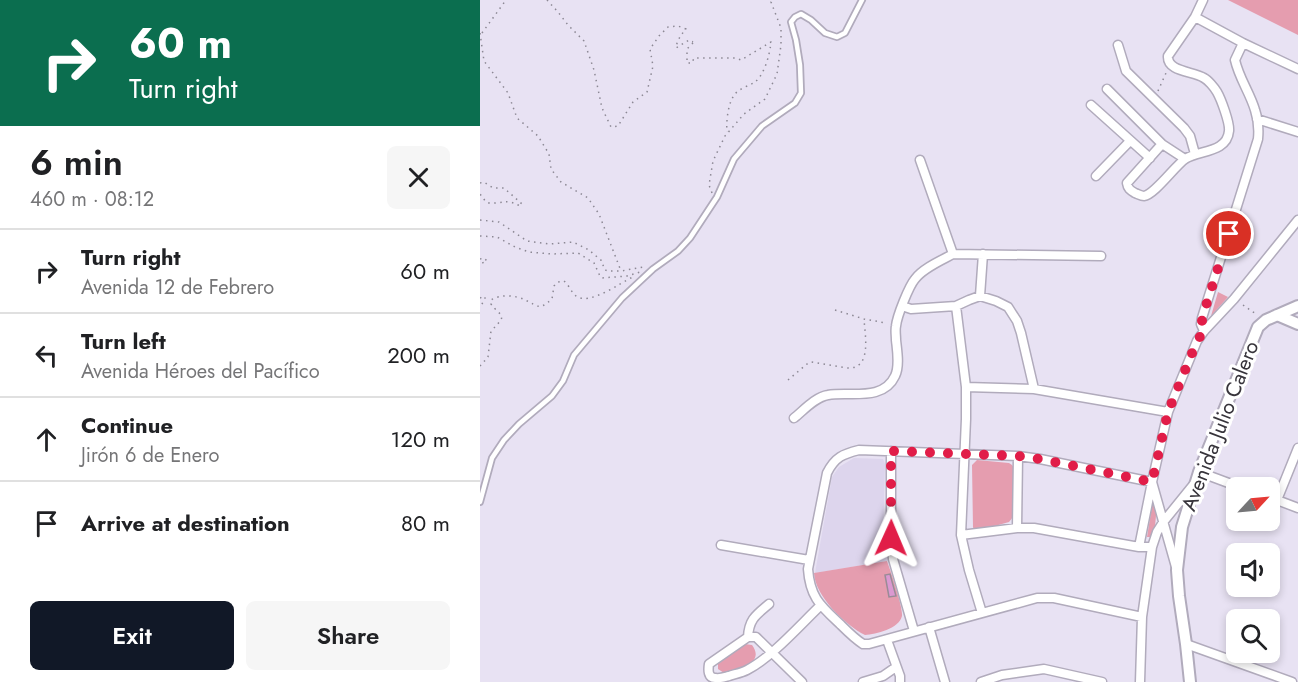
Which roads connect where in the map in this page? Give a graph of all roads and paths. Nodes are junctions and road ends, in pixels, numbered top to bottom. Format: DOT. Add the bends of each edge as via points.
graph roads {
  1 [pos="506,0"];
  2 [pos="546,0"];
  3 [pos="774,0"];
  4 [pos="862,0"];
  5 [pos="1203,0"];
  6 [pos="1194,17"];
  7 [pos="480,34"];
  8 [pos="1243,43"];
  9 [pos="1118,45"];
  10 [pos="1170,64"];
  11 [pos="1298,69"];
  12 [pos="1107,89"];
  13 [pos="1154,99"];
  14 [pos="1091,105"];
  15 [pos="1257,119"];
  16 [pos="1298,132"];
  17 [pos="728,133"];
  18 [pos="1130,141"];
  19 [pos="1162,144"];
  20 [pos="1195,154"];
  21 [pos="1150,158"];
  22 [pos="1185,159"];
  23 [pos="920,160"];
  24 [pos="1096,176"];
  25 [pos="480,183"];
  26 [pos="480,194"];
  27 [pos="714,200"];
  28 [pos="480,220"];
  29 [pos="1298,220"];
  30 [pos="480,236"];
  31 [pos="953,254"];
  32 [pos="983,254"];
  33 [pos="1101,256"];
  34 [pos="480,259"];
  35 [pos="480,264"];
  36 [pos="653,269"];
  37 [pos="621,271"];
  38 [pos="980,296"];
  39 [pos="480,298"];
  40 [pos="1238,301"];
  41 [pos="902,306"];
  42 [pos="956,306"];
  43 [pos="1298,306"];
  44 [pos="480,308"];
  45 [pos="835,310"];
  46 [pos="1277,315"];
  47 [pos="1258,316"];
  48 [pos="864,320"];
  49 [pos="1298,324"];
  50 [pos="896,325"];
  51 [pos="1204,331"];
  52 [pos="480,366"];
  53 [pos="788,380"];
  54 [pos="966,387"];
  55 [pos="1034,389"];
  56 [pos="1168,412"];
  57 [pos="794,418"];
  58 [pos="1298,448"];
  59 [pos="891,451"];
  60 [pos="964,455"];
  61 [pos="1018,456"];
  62 [pos="1199,472"];
  63 [pos="1152,482"];
  64 [pos="1226,482"];
  65 [pos="1195,484"];
  66 [pos="1280,485"];
  67 [pos="480,502"];
  68 [pos="1280,502"];
  69 [pos="1298,508"];
  70 [pos="1164,521"];
  71 [pos="1017,528"];
  72 [pos="961,535"];
  73 [pos="721,545"];
  74 [pos="1139,547"];
  75 [pos="1152,547"];
  76 [pos="809,560"];
  77 [pos="1177,570"];
  78 [pos="769,604"];
  79 [pos="820,606"];
  80 [pos="982,613"];
  81 [pos="1142,617"];
  82 [pos="929,627"];
  83 [pos="914,631"];
  84 [pos="748,637"];
  85 [pos="887,640"];
  86 [pos="1186,644"];
  87 [pos="771,653"];
  88 [pos="896,667"];
  89 [pos="1298,676"];
  90 [pos="1074,679"];
  91 [pos="801,682"];
  92 [pos="863,682"];
  93 [pos="900,682"];
  94 [pos="945,682"];
  95 [pos="981,682"];
  96 [pos="1101,682"];
  97 [pos="1140,682"];
  98 [pos="1190,682"];
  99 [pos="1294,682"];
  1 -- 7 [label="path"];
  2 -- 17 [label="path" via="585,41 602,108 611,127 618,126 633,102 646,93 653,66 650,49 668,27 686,29 676,48 689,40 693,42 687,49 687,63 694,58 741,60 771,42 767,63 757,81 733,96 726,122"];
  3 -- 17 [label="path" via="771,2 781,28 777,74 765,99 744,114"];
  4 -- 27 [label="lane" via="845,33 837,37 825,33 801,14 791,22 801,93 795,103 762,126 734,159"];
  5 -- 6 [label="street"];
  6 -- 8 [label="street"];
  6 -- 10 [label="street" via="1167,56"];
  7 -- 37 [label="path" via="484,61 508,93 517,118 538,136 549,154 551,169 561,182 588,198 599,214"];
  8 -- 11 [label="street"];
  8 -- 15 [label="street" via="1236,63"];
  9 -- 13 [label="street" via="1126,71"];
  10 -- 13 [label="path"];
  10 -- 20 [label="street" via="1205,78 1216,91 1230,129 1220,146"];
  12 -- 19 [label="street"];
  13 -- 20 [label="street" via="1187,131"];
  14 -- 18 [label="street"];
  15 -- 16 [label="street"];
  15 -- 51 [label="street" via="1256,150 1202,318"];
  17 -- 27 [label="path" via="713,162 709,185"];
  18 -- 21 [label="street"];
  18 -- 24 [label="street"];
  19 -- 21 [label="street"];
  19 -- 22 [label="street"];
  20 -- 22 [label="street"];
  21 -- 22 [label="street" via="1127,183 1130,190 1142,196 1155,189"];
  23 -- 31 [label="street"];
  25 -- 26 [label="path" via="504,188 522,204 489,203"];
  27 -- 36 [label="lane" via="690,238"];
  28 -- 37 [label="path" via="499,222 527,241 573,242 602,261 607,271"];
  29 -- 51 [label="street"];
  30 -- 36 [label="path" via="497,237 529,252 578,253 594,263 602,278"];
  31 -- 32 [label="street"];
  31 -- 41 [label="street" via="915,279"];
  32 -- 33 [label="street"];
  32 -- 38 [label="street"];
  34 -- 35 [label="path" via="487,261"];
  36 -- 37 [label="path"];
  36 -- 52 [label="path" via="596,297 580,298 564,281 555,285 552,299 544,305 495,297 490,304 500,312 501,319 491,331 488,357"];
  36 -- 67 [label="lane" via="622,297 574,355 552,396 504,440 492,458"];
  38 -- 42 [label="street"];
  38 -- 55 [label="street" via="1008,307 1017,321"];
  39 -- 44 [label="path" via="486,298"];
  40 -- 47 [label="path"];
  41 -- 42 [label="street"];
  41 -- 50 [label="street"];
  42 -- 54 [label="street"];
  43 -- 46 [label="street, Avenida Julio Calero"];
  45 -- 48 [label="path"];
  46 -- 49 [label="street"];
  46 -- 62 [label="street, Avenida Julio Calero" via="1258,327"];
  48 -- 50 [label="path"];
  48 -- 53 [label="path" via="866,350 858,365 848,368 812,362"];
  50 -- 57 [label="street" via="897,366 890,383 871,393 826,395"];
  51 -- 56 [label="street"];
  54 -- 55 [label="street"];
  54 -- 60 [label="street"];
  55 -- 56 [label="street"];
  56 -- 63 [label="street"];
  58 -- 66 [label="street"];
  59 -- 60 [label="street"];
  59 -- 76 [label="street" via="859,450 844,454 831,465"];
  59 -- 83 [label="street" via="892,549"];
  60 -- 61 [label="street"];
  60 -- 72 [label="street"];
  61 -- 63 [label="street"];
  61 -- 71 [label="street"];
  62 -- 64 [label="street"];
  62 -- 65 [label="street, Avenida Julio Calero"];
  63 -- 70 [label="street, Avenida Julio Calero"];
  63 -- 74 [label="street"];
  65 -- 70 [label="street"];
  65 -- 77 [label="street, Avenida Julio Calero" via="1182,527"];
  68 -- 69 [label="street"];
  70 -- 75 [label="street"];
  70 -- 77 [label="street, Avenida Julio Calero"];
  71 -- 72 [label="street"];
  71 -- 74 [label="street"];
  72 -- 80 [label="street"];
  73 -- 76 [label="street"];
  74 -- 75 [label="street"];
  75 -- 81 [label="street"];
  76 -- 79 [label="street" via="811,590"];
  77 -- 86 [label="street, Avenida Julio Calero"];
  78 -- 84 [label="street" via="752,620"];
  79 -- 85 [label="street" via="864,644"];
  79 -- 87 [label="street"];
  80 -- 81 [label="street" via="1037,598 1054,598"];
  80 -- 82 [label="street"];
  81 -- 97 [label="street"];
  82 -- 83 [label="street"];
  82 -- 94 [label="street"];
  83 -- 85 [label="street"];
  84 -- 87 [label="street" via="756,637"];
  84 -- 87 [label="street" via="709,664 711,677 741,673"];
  85 -- 88 [label="street"];
  86 -- 98 [label="street, Avenida Julio Calero"];
  86 -- 99 [label="street"];
  87 -- 91 [label="street"];
  88 -- 92 [label="street" via="884,676"];
  88 -- 93 [label="street"];
  89 -- 99 [label="street"];
  90 -- 95 [label="street" via="1044,669"];
  90 -- 96 [label="street"];
}
